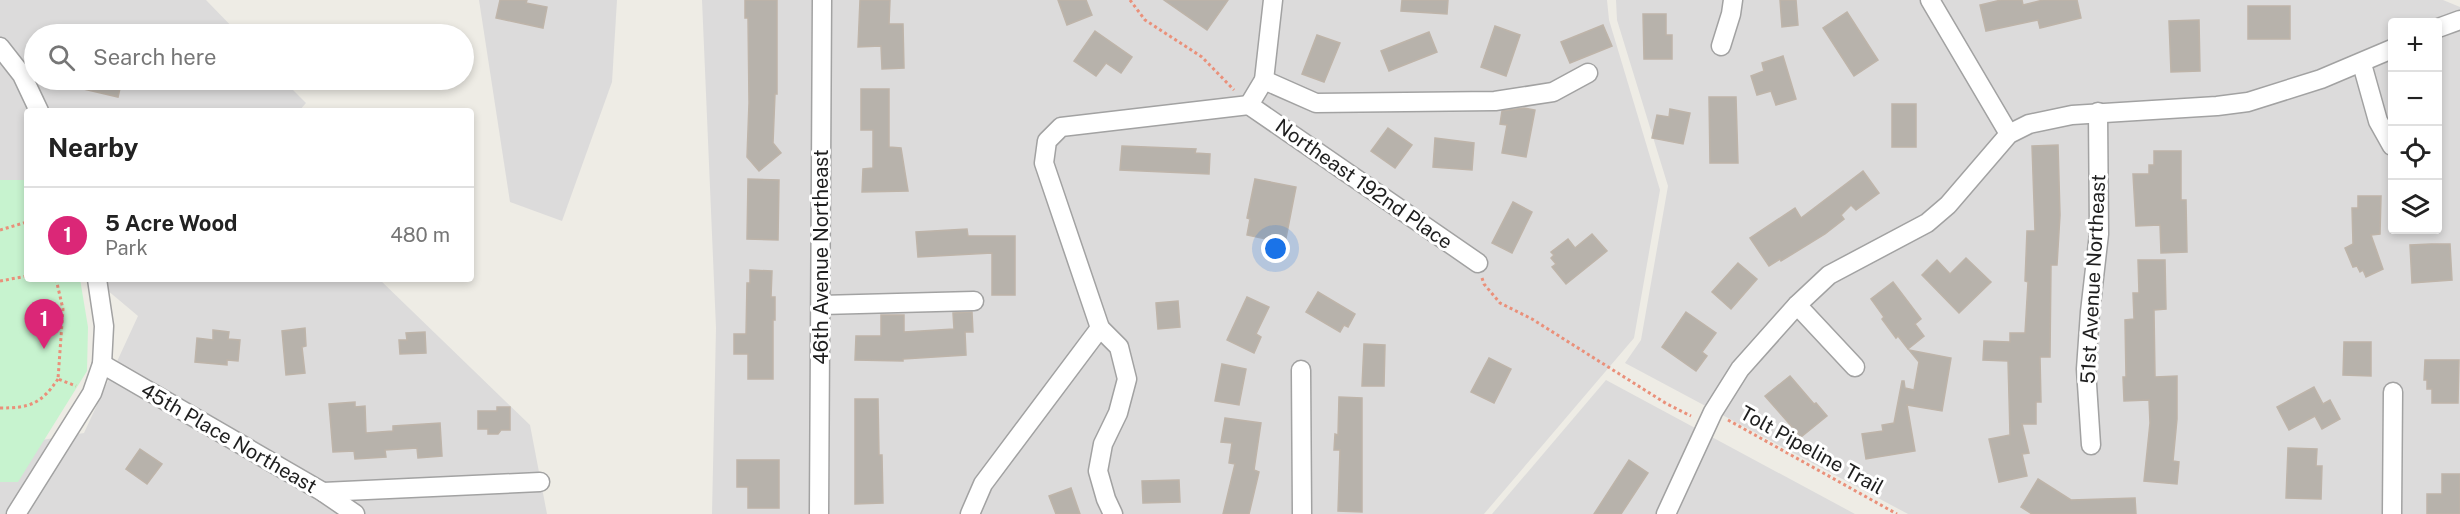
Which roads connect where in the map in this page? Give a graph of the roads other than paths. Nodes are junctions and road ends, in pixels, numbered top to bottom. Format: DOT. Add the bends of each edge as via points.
graph roads {
  1 [pos="822,0"];
  2 [pos="1273,0"];
  3 [pos="1732,0"];
  4 [pos="1930,0"];
  5 [pos="2460,20"];
  6 [pos="2442,27"];
  7 [pos="1720,46"];
  8 [pos="0,47"];
  9 [pos="2388,52"];
  10 [pos="2362,64"];
  11 [pos="1588,73"];
  12 [pos="24,79"];
  13 [pos="1264,80"];
  14 [pos="29,90"];
  15 [pos="1249,105"];
  16 [pos="38,108"];
  17 [pos="2098,112"];
  18 [pos="2009,134"];
  19 [pos="2388,139"];
  20 [pos="1479,264"];
  21 [pos="97,282"];
  22 [pos="974,301"];
  23 [pos="821,305"];
  24 [pos="1797,305"];
  25 [pos="1100,328"];
  26 [pos="102,364"];
  27 [pos="1856,367"];
  28 [pos="1301,370"];
  29 [pos="2393,392"];
  30 [pos="2091,445"];
  31 [pos="540,482"];
  32 [pos="323,492"];
  33 [pos="16,514"];
  34 [pos="355,514"];
  35 [pos="819,514"];
  36 [pos="969,514"];
  37 [pos="1113,514"];
  38 [pos="1302,514"];
  39 [pos="1666,514"];
  40 [pos="2392,514"];
  1 -- 23 [label="street, 46th Avenue Northeast"];
  2 -- 13 [label="street"];
  3 -- 7 [label="street"];
  4 -- 18 [label="street"];
  5 -- 6 [label="street"];
  8 -- 12 [label="street"];
  9 -- 10 [label="street"];
  10 -- 17 [label="street" via="2248,102"];
  10 -- 19 [label="street" via="2378,121"];
  11 -- 13 [label="street" via="1553,92 1495,101 1316,103"];
  13 -- 15 [label="street"];
  14 -- 16 [label="street"];
  15 -- 20 [label="street, Northeast 192nd Place"];
  15 -- 25 [label="street" via="1061,127 1047,141 1044,163"];
  17 -- 18 [label="street" via="2049,118"];
  17 -- 30 [label="street, 51st Avenue Northeast" via="2099,234 2086,369"];
  18 -- 24 [label="street" via="1948,205 1927,223 1829,275"];
  21 -- 26 [label="street" via="104,326"];
  22 -- 23 [label="street"];
  23 -- 35 [label="street, 46th Avenue Northeast"];
  24 -- 27 [label="street"];
  24 -- 39 [label="street" via="1740,369 1713,412"];
  25 -- 36 [label="street" via="983,484"];
  25 -- 37 [label="street" via="1119,347 1127,379 1118,413 1103,444 1098,471"];
  26 -- 32 [label="street, 45th Place Northeast"];
  26 -- 33 [label="street" via="92,393"];
  28 -- 38 [label="street"];
  29 -- 40 [label="street"];
  31 -- 32 [label="street"];
  32 -- 34 [label="street, 45th Place Northeast"];
}
